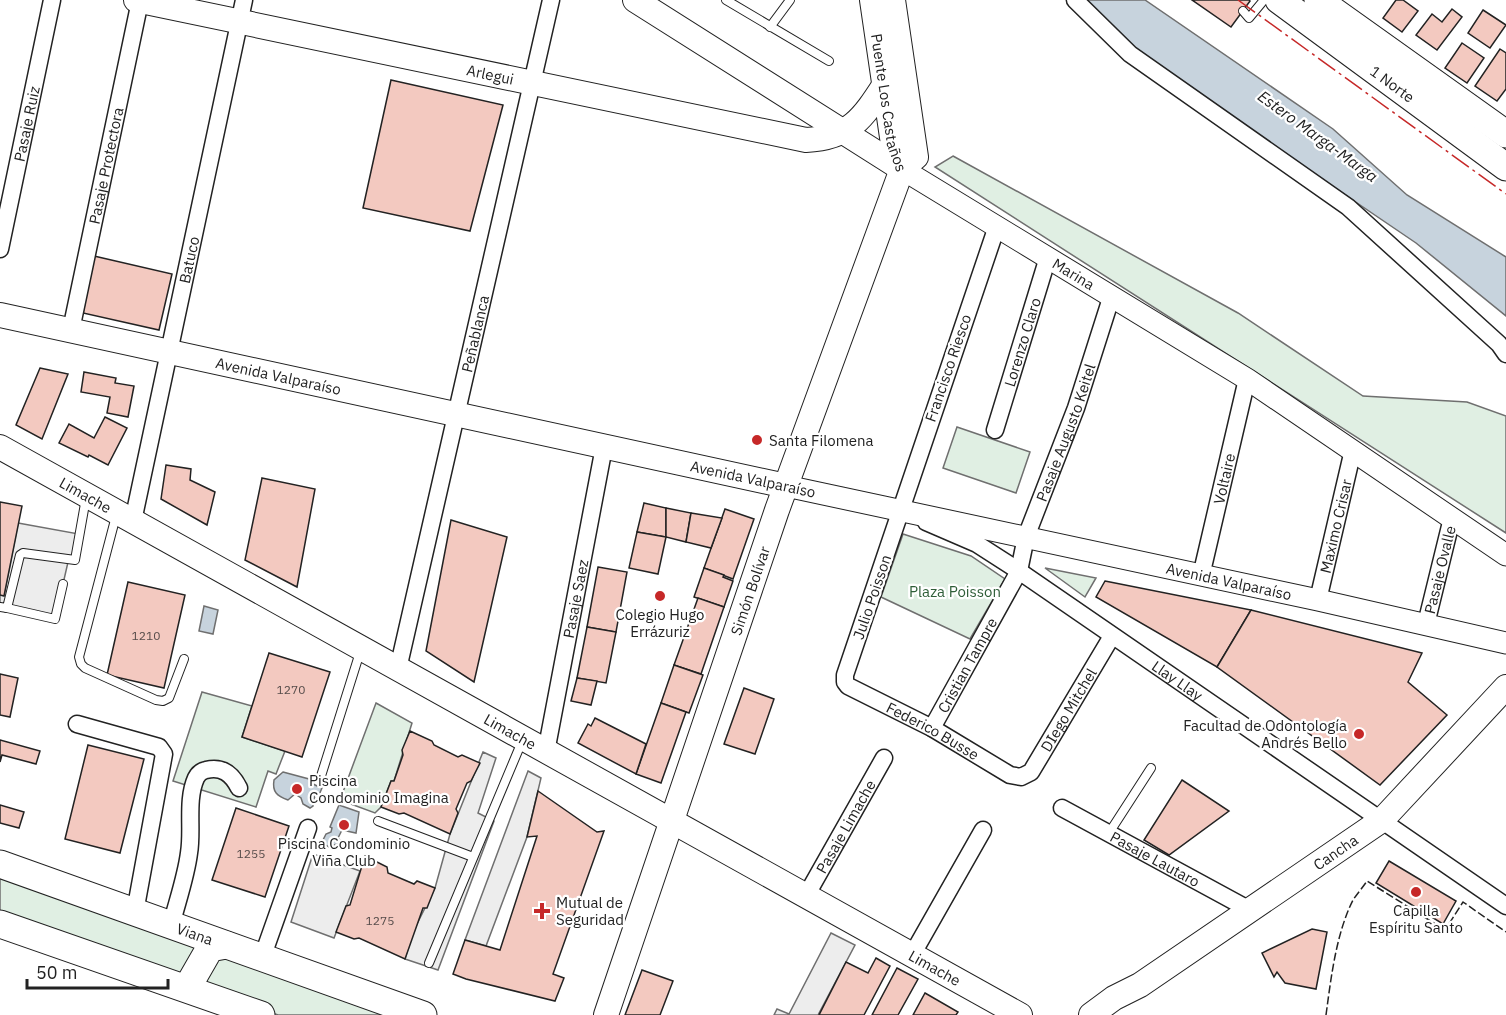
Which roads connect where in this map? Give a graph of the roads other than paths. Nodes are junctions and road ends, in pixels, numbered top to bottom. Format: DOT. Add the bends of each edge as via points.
graph roads {
  1 [pos="52,0"];
  2 [pos="551,0"];
  3 [pos="635,0"];
  4 [pos="726,0"];
  5 [pos="790,0"];
  6 [pos="872,0"];
  7 [pos="893,0"];
  8 [pos="1075,0"];
  9 [pos="1264,0"];
  10 [pos="1279,0"];
  11 [pos="1318,0"];
  12 [pos="138,1"];
  13 [pos="242,11"];
  14 [pos="1243,11"];
  15 [pos="771,27"];
  16 [pos="829,61"];
  17 [pos="532,83"];
  18 [pos="885,84"];
  19 [pos="851,126"];
  20 [pos="1506,134"];
  21 [pos="909,163"];
  22 [pos="1506,167"];
  23 [pos="997,226"];
  24 [pos="0,249"];
  25 [pos="1048,257"];
  26 [pos="1112,295"];
  27 [pos="0,315"];
  28 [pos="71,330"];
  29 [pos="169,350"];
  30 [pos="1506,354"];
  31 [pos="1247,379"];
  32 [pos="457,415"];
  33 [pos="995,430"];
  34 [pos="0,447"];
  35 [pos="604,447"];
  36 [pos="1353,450"];
  37 [pos="786,486"];
  38 [pos="87,495"];
  39 [pos="900,511"];
  40 [pos="125,517"];
  41 [pos="1452,518"];
  42 [pos="1026,537"];
  43 [pos="1506,555"];
  44 [pos="1019,571"];
  45 [pos="1201,576"];
  46 [pos="63,584"];
  47 [pos="1318,600"];
  48 [pos="4,608"];
  49 [pos="1426,624"];
  50 [pos="1112,636"];
  51 [pos="1506,643"];
  52 [pos="362,649"];
  53 [pos="184,658"];
  54 [pos="398,669"];
  55 [pos="845,682"];
  56 [pos="1504,693"];
  57 [pos="77,724"];
  58 [pos="932,728"];
  59 [pos="523,739"];
  60 [pos="546,752"];
  61 [pos="884,758"];
  62 [pos="1151,768"];
  63 [pos="321,776"];
  64 [pos="1021,777"];
  65 [pos="239,788"];
  66 [pos="1062,808"];
  67 [pos="1382,820"];
  68 [pos="378,821"];
  69 [pos="671,821"];
  70 [pos="308,828"];
  71 [pos="983,830"];
  72 [pos="1109,833"];
  73 [pos="473,857"];
  74 [pos="0,864"];
  75 [pos="806,896"];
  76 [pos="1506,906"];
  77 [pos="1250,910"];
  78 [pos="135,912"];
  79 [pos="0,924"];
  80 [pos="171,926"];
  81 [pos="226,945"];
  82 [pos="912,955"];
  83 [pos="262,958"];
  84 [pos="429,963"];
  85 [pos="1140,985"];
  86 [pos="187,988"];
  87 [pos="261,1015"];
  88 [pos="423,1015"];
  89 [pos="606,1015"];
  90 [pos="1020,1015"];
  91 [pos="1090,1015"];
  92 [pos="1121,1015"];
  1 -- 24 [label="street, Pasaje Ruiz"];
  2 -- 17 [label="street, Peñablanca"];
  3 -- 19 [label="main road, Marina"];
  4 -- 15 [label="lane"];
  5 -- 15 [label="lane"];
  6 -- 18 [label="main road, Puente Los Castaños"];
  7 -- 21 [label="main road, Puente Los Castaños"];
  8 -- 30 [label="street" via="1130,54 1348,207"];
  9 -- 14 [label="lane" via="1249,18"];
  10 -- 22 [label="main road, 1 Norte"];
  11 -- 20 [label="main road, 1 Norte"];
  12 -- 13 [label="main road, Arlegui"];
  12 -- 28 [label="street, Pasaje Protectora"];
  13 -- 17 [label="main road, Arlegui"];
  13 -- 29 [label="street, Batuco"];
  15 -- 16 [label="lane"];
  17 -- 19 [label="main road, Arlegui" via="792,138 821,139"];
  17 -- 32 [label="street, Peñablanca"];
  18 -- 19 [label="main road"];
  18 -- 21 [label="main road, Puente Los Castaños" via="893,144"];
  19 -- 21 [label="main road, Marina"];
  21 -- 23 [label="street, Marina"];
  21 -- 37 [label="main road, Simón Bolívar"];
  23 -- 25 [label="street, Marina"];
  23 -- 39 [label="street, Francisco Riesco"];
  25 -- 26 [label="street, Marina"];
  25 -- 33 [label="street, Lorenzo Claro"];
  26 -- 31 [label="street, Marina"];
  26 -- 42 [label="street, Pasaje Augusto Keitel" via="1076,408"];
  27 -- 28 [label="main road, Avenida Valparaíso"];
  28 -- 29 [label="main road, Avenida Valparaíso"];
  29 -- 32 [label="main road, Avenida Valparaíso"];
  29 -- 40 [label="street, Batuco"];
  31 -- 36 [label="street, Marina"];
  31 -- 45 [label="street, Voltaire"];
  32 -- 35 [label="main road, Avenida Valparaíso"];
  32 -- 54 [label="street, Peñablanca"];
  34 -- 38 [label="main road, Limache"];
  35 -- 37 [label="main road, Avenida Valparaíso"];
  35 -- 60 [label="street, Pasaje Saez"];
  36 -- 41 [label="street, Marina"];
  36 -- 47 [label="street, Maximo Crisar"];
  37 -- 39 [label="street, Avenida Valparaíso"];
  37 -- 69 [label="main road, Simón Bolívar"];
  38 -- 40 [label="main road, Limache"];
  38 -- 48 [label="lane" via="75,560 20,555"];
  39 -- 42 [label="street, Avenida Valparaíso"];
  39 -- 44 [label="street, Llay Llay" via="977,544"];
  39 -- 55 [label="street, Julio Poisson"];
  40 -- 52 [label="main road, Limache"];
  40 -- 53 [label="lane" via="79,657 81,664 163,701 169,698"];
  41 -- 43 [label="street, Marina"];
  41 -- 49 [label="street, Pasaje Ovalle"];
  42 -- 44 [label="street, Pasaje Augusto Keitel"];
  42 -- 45 [label="street, Avenida Valparaíso"];
  44 -- 50 [label="street, Llay Llay"];
  44 -- 58 [label="street, Cristian Tampre"];
  45 -- 47 [label="street, Avenida Valparaíso"];
  46 -- 48 [label="lane" via="55,619"];
  47 -- 49 [label="street, Avenida Valparaíso"];
  49 -- 51 [label="street, Avenida Valparaíso"];
  50 -- 64 [label="street, DIego Mitchel" via="1030,772"];
  50 -- 67 [label="street, Llay Llay"];
  52 -- 54 [label="main road, Limache"];
  52 -- 63 [label="lane"];
  54 -- 59 [label="main road, Limache"];
  55 -- 58 [label="street, Federico Busse"];
  56 -- 67 [label="main road, Cancha"];
  57 -- 78 [label="street" via="159,747 164,754"];
  58 -- 64 [label="street, Federico Busse" via="1010,775"];
  59 -- 60 [label="main road, Limache"];
  59 -- 73 [label="lane"];
  60 -- 69 [label="main road, Limache"];
  61 -- 75 [label="street, Pasaje Limache"];
  62 -- 72 [label="lane"];
  65 -- 80 [label="street" via="225,771 216,768 196,776 189,854"];
  66 -- 72 [label="street, Pasaje Lautaro"];
  67 -- 76 [label="street, Llay Llay"];
  67 -- 77 [label="main road, Cancha"];
  68 -- 73 [label="lane"];
  69 -- 75 [label="main road, Limache"];
  69 -- 89 [label="main road, Simón Bolívar"];
  70 -- 83 [label="street"];
  71 -- 82 [label="street"];
  72 -- 77 [label="street, Pasaje Lautaro"];
  73 -- 84 [label="lane"];
  74 -- 78 [label="main road, Viana"];
  75 -- 82 [label="main road, Limache" via="861,931"];
  77 -- 85 [label="main road, Cancha"];
  78 -- 80 [label="main road, Viana"];
  79 -- 86 [label="main road"];
  80 -- 81 [label="main road, Viana"];
  81 -- 83 [label="main road, Viana"];
  81 -- 86 [label="main road" via="210,948"];
  82 -- 90 [label="main road, Limache"];
  83 -- 88 [label="main road, Viana"];
  85 -- 91 [label="main road, Cancha"];
  85 -- 92 [label="main road, Cancha"];
  86 -- 87 [label="main road"];
}
